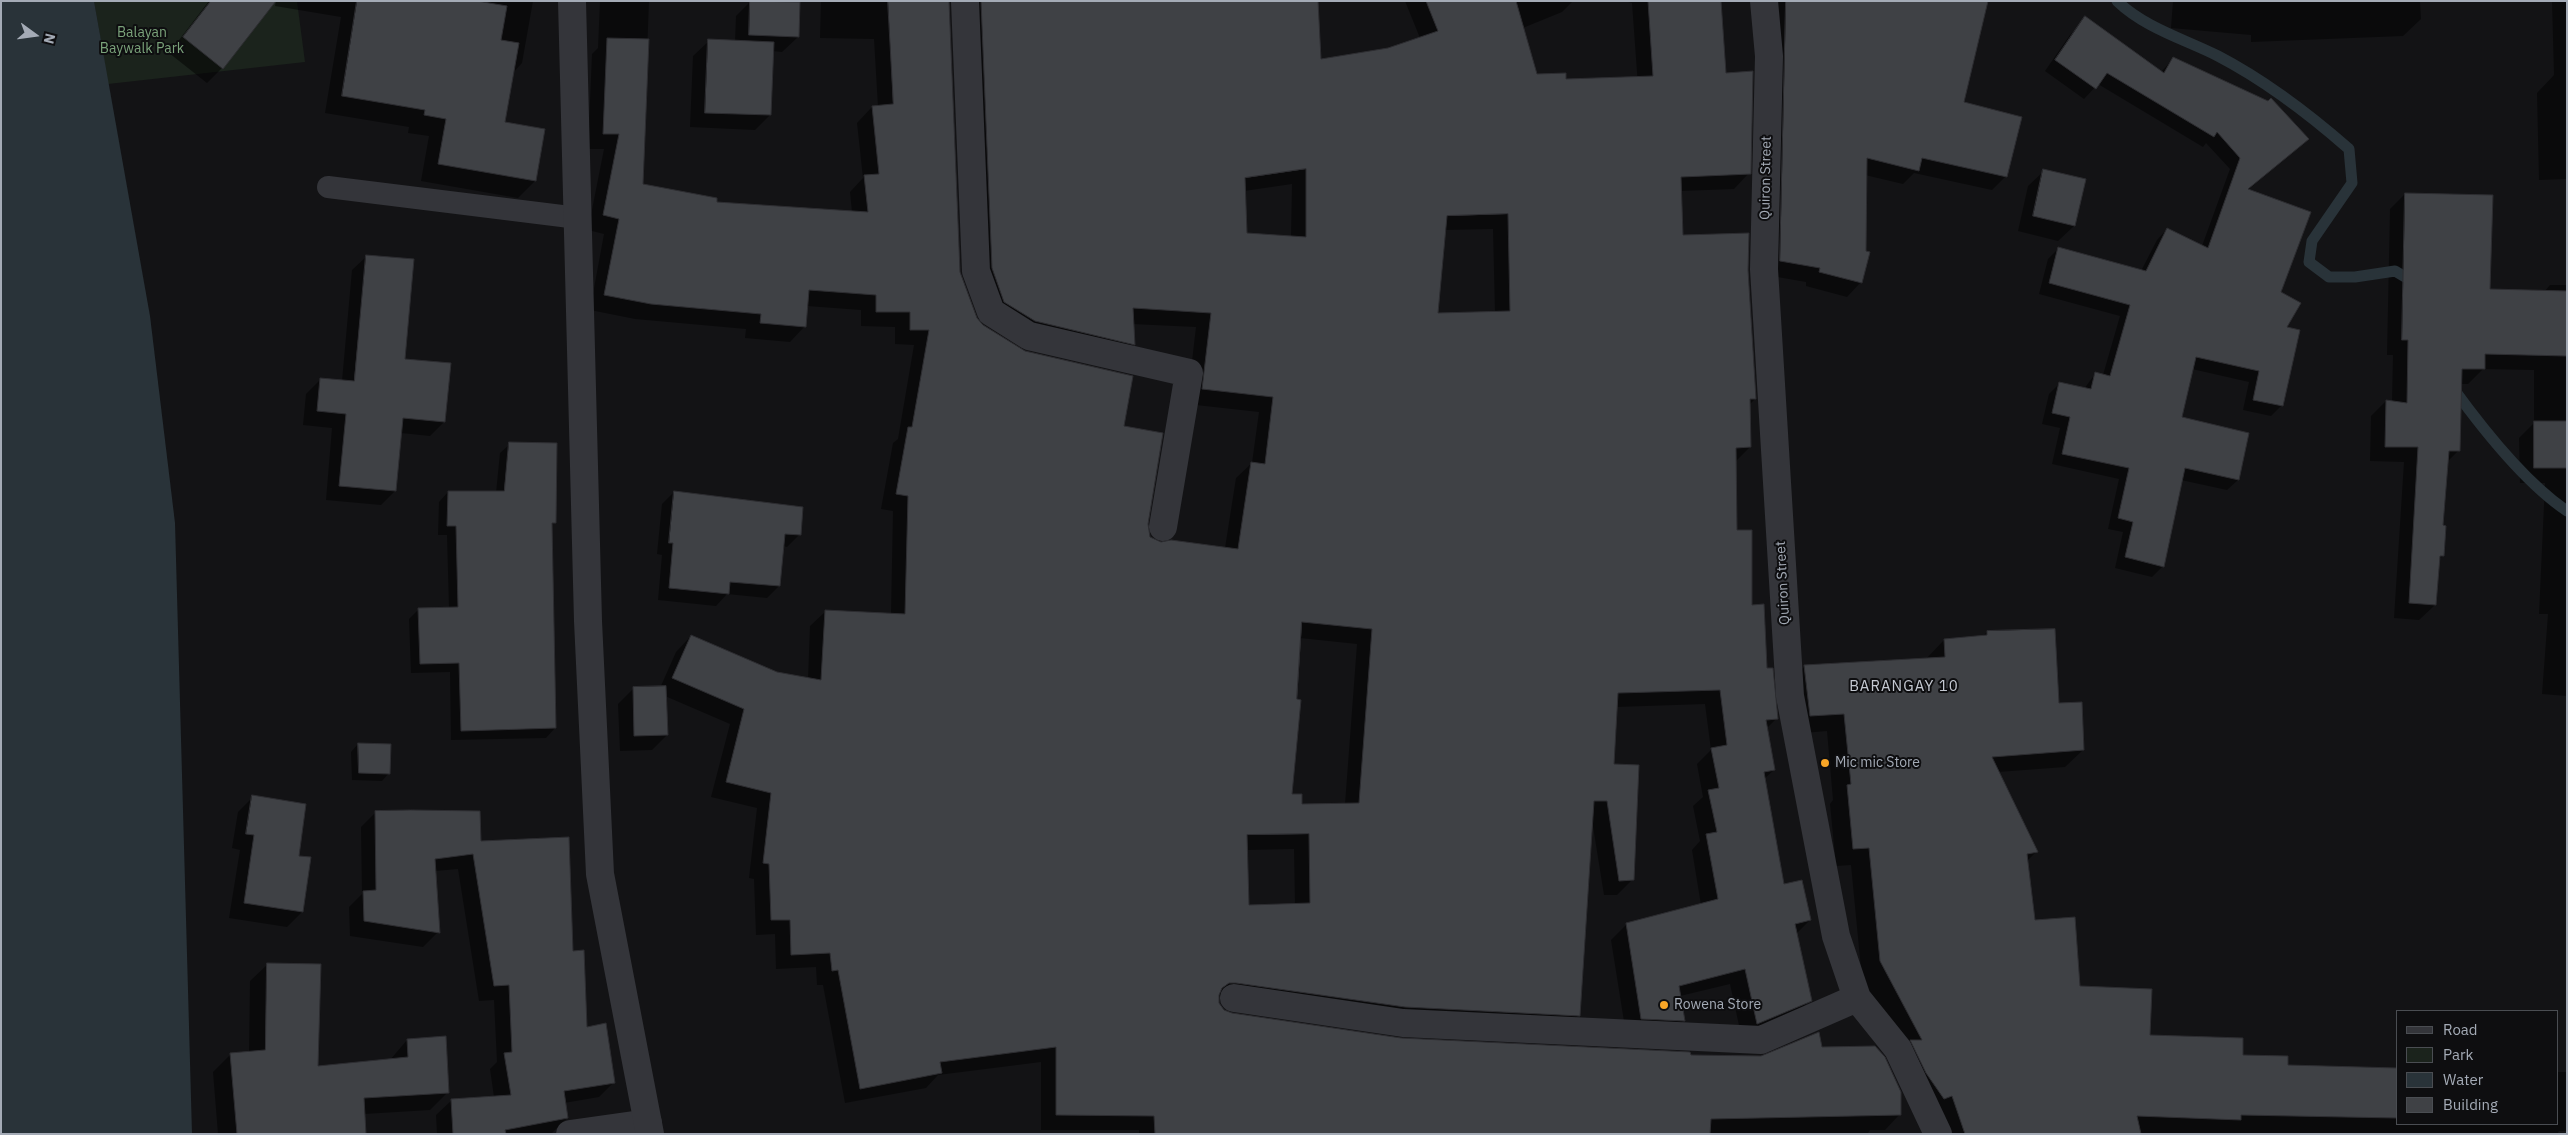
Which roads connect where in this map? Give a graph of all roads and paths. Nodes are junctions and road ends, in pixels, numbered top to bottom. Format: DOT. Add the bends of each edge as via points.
graph roads {
  1 [pos="572,1"];
  2 [pos="965,1"];
  3 [pos="1764,1"];
  4 [pos="328,187"];
  5 [pos="578,218"];
  6 [pos="1163,527"];
  7 [pos="1234,998"];
  8 [pos="1857,998"];
  9 [pos="649,1128"];
  10 [pos="570,1134"];
  11 [pos="1938,1134"];
  1 -- 5 [label="street"];
  2 -- 6 [label="street" via="976,271 991,312 1029,336 1189,373"];
  3 -- 8 [label="street, Quiron Street" via="1769,56 1764,269 1790,696 1836,936"];
  4 -- 5 [label="lane"];
  5 -- 9 [label="street" via="588,621 600,874"];
  7 -- 8 [label="street" via="1403,1023 1761,1040"];
  8 -- 11 [label="street, Quiron Street" via="1898,1049"];
  9 -- 10 [label="street"];
}
